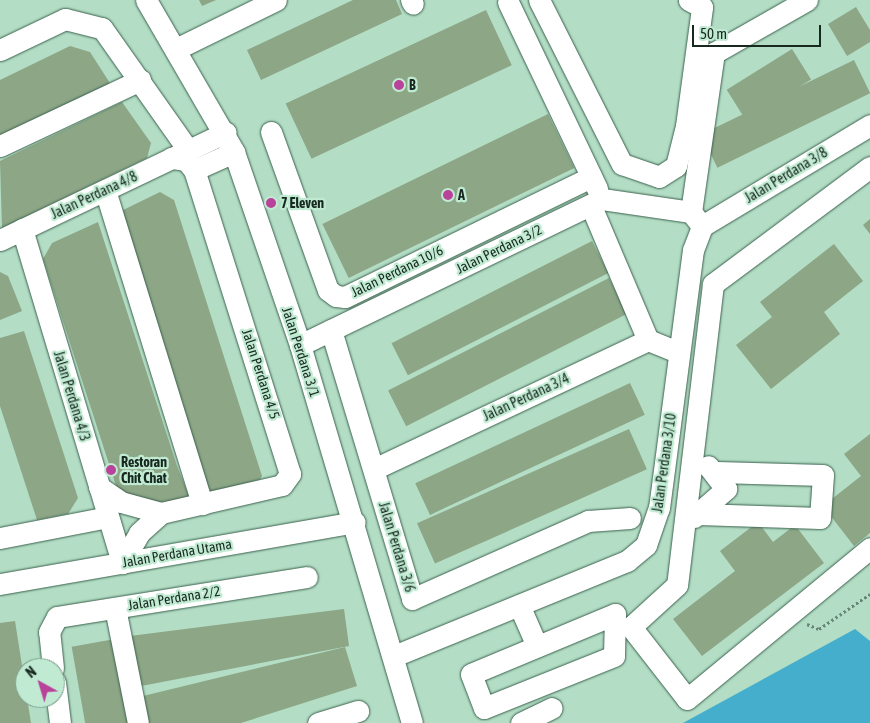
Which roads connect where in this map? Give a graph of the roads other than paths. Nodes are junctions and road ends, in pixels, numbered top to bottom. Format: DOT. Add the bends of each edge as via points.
graph roads {
  1 [pos="146,0"];
  2 [pos="276,0"];
  3 [pos="540,0"];
  4 [pos="689,0"];
  5 [pos="807,0"];
  6 [pos="508,2"];
  7 [pos="178,48"];
  8 [pos="0,50"];
  9 [pos="140,80"];
  10 [pos="870,125"];
  11 [pos="226,132"];
  12 [pos="271,132"];
  13 [pos="0,146"];
  14 [pos="234,152"];
  15 [pos="179,154"];
  16 [pos="870,167"];
  17 [pos="194,170"];
  18 [pos="591,177"];
  19 [pos="104,190"];
  20 [pos="596,202"];
  21 [pos="696,219"];
  22 [pos="7,234"];
  23 [pos="331,330"];
  24 [pos="648,340"];
  25 [pos="300,346"];
  26 [pos="678,352"];
  27 [pos="693,457"];
  28 [pos="374,469"];
  29 [pos="717,472"];
  30 [pos="99,487"];
  31 [pos="202,504"];
  32 [pos="659,508"];
  33 [pos="161,514"];
  34 [pos="690,516"];
  35 [pos="108,518"];
  36 [pos="630,518"];
  37 [pos="355,522"];
  38 [pos="0,538"];
  39 [pos="870,548"];
  40 [pos="122,563"];
  41 [pos="307,577"];
  42 [pos="0,584"];
  43 [pos="519,605"];
  44 [pos="115,608"];
  45 [pos="537,646"];
  46 [pos="394,656"];
  47 [pos="52,658"];
  48 [pos="58,708"];
  49 [pos="552,708"];
  50 [pos="358,711"];
  51 [pos="60,723"];
  52 [pos="138,723"];
  53 [pos="318,723"];
  54 [pos="412,723"];
  55 [pos="521,723"];
  1 -- 7 [label="street, Jalan Perdana 3/1"];
  2 -- 7 [label="street"];
  3 -- 4 [label="street" via="622,164 658,177 676,166 686,126 702,8"];
  5 -- 21 [label="street, Jalan Perdana 3/10" via="714,53"];
  6 -- 18 [label="street"];
  7 -- 11 [label="street, Jalan Perdana 3/1"];
  8 -- 9 [label="street" via="65,18 83,21 102,28"];
  9 -- 13 [label="street"];
  9 -- 15 [label="street"];
  10 -- 21 [label="street, Jalan Perdana 3/8"];
  11 -- 14 [label="street, Jalan Perdana 3/1"];
  11 -- 15 [label="street, Jalan Perdana 4/8"];
  12 -- 18 [label="street, Jalan Perdana 10/6" via="328,290 336,296 345,297"];
  14 -- 17 [label="street"];
  14 -- 25 [label="street, Jalan Perdana 3/1"];
  15 -- 17 [label="street"];
  15 -- 19 [label="street, Jalan Perdana 4/8"];
  16 -- 27 [label="street" via="713,284"];
  17 -- 31 [label="street, Jalan Perdana 4/5" via="290,474 282,486"];
  18 -- 20 [label="street"];
  19 -- 22 [label="street, Jalan Perdana 4/8"];
  19 -- 31 [label="street"];
  20 -- 21 [label="street"];
  20 -- 23 [label="street, Jalan Perdana 3/2"];
  20 -- 24 [label="street"];
  21 -- 26 [label="street, Jalan Perdana 3/10"];
  22 -- 30 [label="street, Jalan Perdana 4/3"];
  23 -- 25 [label="street, Jalan Perdana 3/2"];
  23 -- 28 [label="street, Jalan Perdana 3/6"];
  24 -- 26 [label="street"];
  24 -- 28 [label="street, Jalan Perdana 3/4"];
  25 -- 37 [label="street, Jalan Perdana 3/1"];
  26 -- 32 [label="street, Jalan Perdana 3/10"];
  27 -- 29 [label="street"];
  27 -- 34 [label="street"];
  28 -- 36 [label="street, Jalan Perdana 3/6" via="412,598 588,521"];
  29 -- 34 [label="street" via="726,488"];
  29 -- 34 [label="street" via="823,475 820,518"];
  30 -- 33 [label="street" via="121,502"];
  30 -- 35 [label="street, Jalan Perdana 4/3"];
  31 -- 33 [label="street, Jalan Perdana 4/5"];
  32 -- 34 [label="street"];
  32 -- 43 [label="street, Jalan Perdana 3/10" via="653,532 635,556"];
  33 -- 40 [label="street, Jalan Perdana 4/5" via="139,533"];
  34 -- 39 [label="street" via="678,584 631,627 687,699"];
  35 -- 38 [label="street"];
  35 -- 40 [label="street, Jalan Perdana 4/3"];
  37 -- 40 [label="street, Jalan Perdana Utama"];
  37 -- 46 [label="street, Jalan Perdana 3/1"];
  40 -- 42 [label="street, Jalan Perdana Utama"];
  41 -- 44 [label="street, Jalan Perdana 2/2"];
  43 -- 45 [label="street"];
  43 -- 46 [label="street, Jalan Perdana 3/10"];
  44 -- 47 [label="street, Jalan Perdana 2/2" via="57,617 49,632"];
  44 -- 52 [label="street"];
  45 -- 45 [label="street" via="563,635 614,614 614,656 484,708 471,674"];
  46 -- 54 [label="street, Jalan Perdana 3/1"];
  48 -- 51 [label="street"];
  49 -- 55 [label="street"];
  50 -- 53 [label="street"];
}
